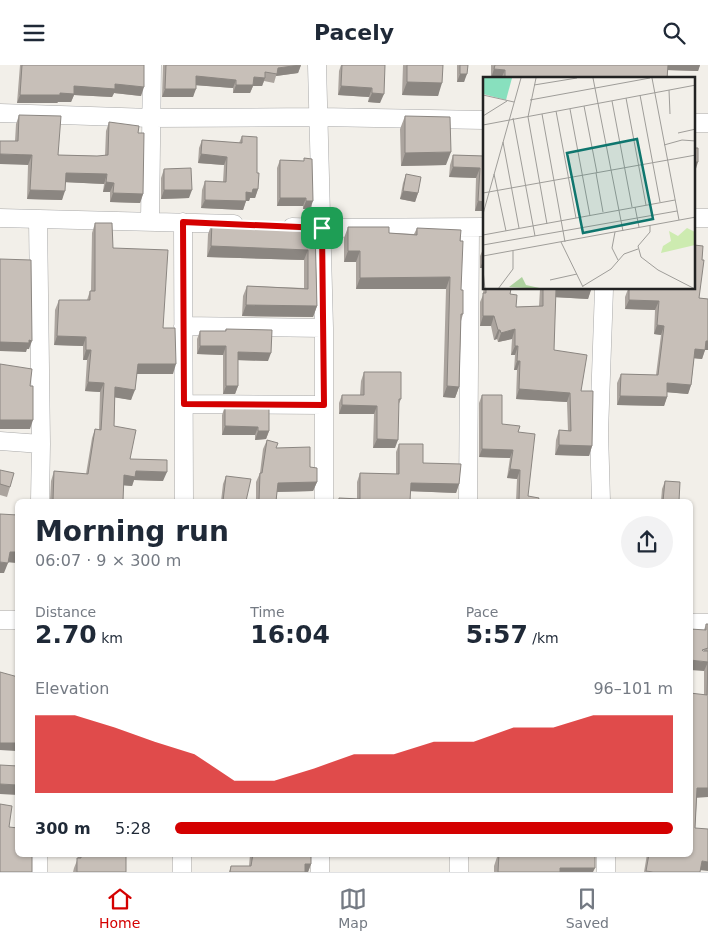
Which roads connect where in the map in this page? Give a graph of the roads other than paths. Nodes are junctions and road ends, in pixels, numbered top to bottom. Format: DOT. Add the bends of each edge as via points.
graph roads {
  1 [pos="152,65"];
  2 [pos="317,65"];
  3 [pos="0,113"];
  4 [pos="320,117"];
  5 [pos="151,118"];
  6 [pos="483,120"];
  7 [pos="0,218"];
  8 [pos="38,219"];
  9 [pos="150,222"];
  10 [pos="183,222"];
  11 [pos="252,225"];
  12 [pos="272,226"];
  13 [pos="477,227"];
  14 [pos="322,228"];
  15 [pos="604,290"];
  16 [pos="183,327"];
  17 [pos="324,328"];
  18 [pos="184,404"];
  19 [pos="324,405"];
  20 [pos="0,441"];
  21 [pos="41,444"];
  22 [pos="40,499"];
  23 [pos="184,499"];
  24 [pos="324,499"];
  25 [pos="468,499"];
  26 [pos="601,499"];
  27 [pos="0,620"];
  28 [pos="15,620"];
  29 [pos="693,623"];
  30 [pos="708,623"];
  31 [pos="38,857"];
  32 [pos="182,857"];
  33 [pos="320,857"];
  34 [pos="459,857"];
  35 [pos="606,857"];
  36 [pos="38,872"];
  37 [pos="182,872"];
  38 [pos="320,872"];
  39 [pos="459,872"];
  40 [pos="606,872"];
  1 -- 5 [label="street"];
  2 -- 4 [label="street"];
  3 -- 5 [label="street"];
  4 -- 5 [label="street"];
  4 -- 6 [label="street"];
  4 -- 14 [label="street"];
  5 -- 9 [label="street"];
  7 -- 8 [label="street"];
  8 -- 9 [label="street"];
  8 -- 21 [label="street"];
  9 -- 10 [label="street"];
  10 -- 11 [label="street"];
  10 -- 16 [label="street"];
  12 -- 14 [label="street"];
  13 -- 14 [label="street"];
  13 -- 25 [label="street"];
  14 -- 17 [label="street"];
  15 -- 26 [label="street" via="599,432"];
  16 -- 17 [label="street"];
  16 -- 18 [label="street"];
  17 -- 19 [label="street"];
  18 -- 19 [label="street"];
  18 -- 23 [label="street"];
  19 -- 24 [label="street"];
  20 -- 21 [label="street"];
  21 -- 22 [label="street"];
  27 -- 28 [label="street"];
  29 -- 30 [label="street"];
  31 -- 36 [label="street"];
  32 -- 37 [label="street"];
  33 -- 38 [label="street"];
  34 -- 39 [label="street"];
  35 -- 40 [label="street"];
}
